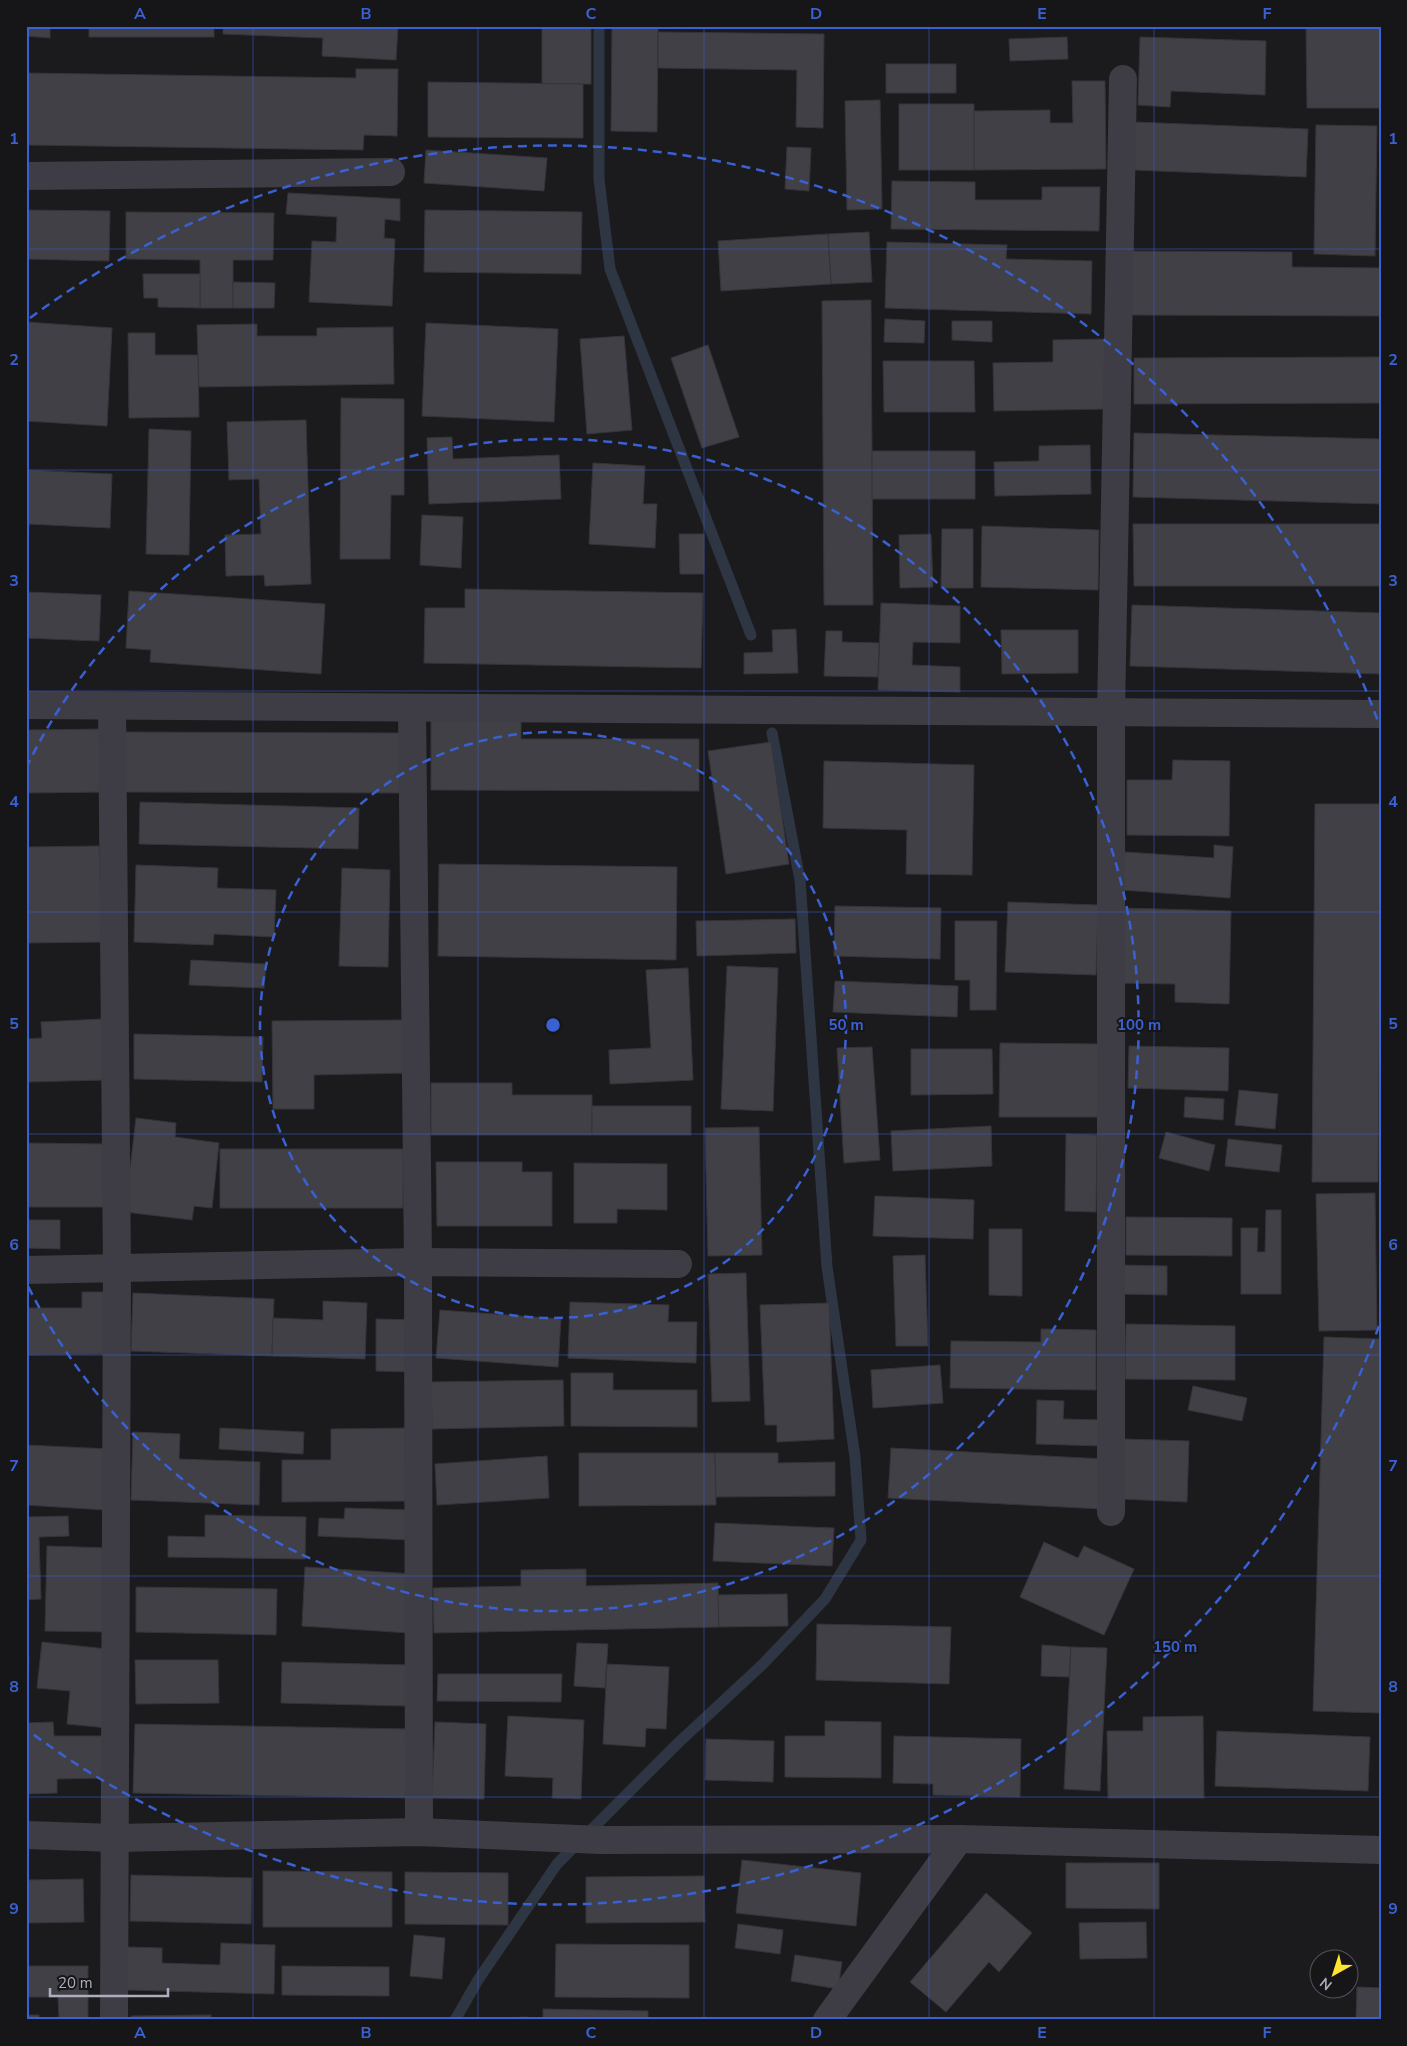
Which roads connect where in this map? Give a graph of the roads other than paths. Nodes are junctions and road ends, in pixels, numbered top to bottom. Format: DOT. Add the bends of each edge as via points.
graph roads {
  1 [pos="1123,79"];
  2 [pos="391,172"];
  3 [pos="26,176"];
  4 [pos="26,705"];
  5 [pos="112,706"];
  6 [pos="412,710"];
  7 [pos="1111,713"];
  8 [pos="1381,714"];
  9 [pos="418,1262"];
  10 [pos="678,1264"];
  11 [pos="26,1270"];
  12 [pos="117,1270"];
  13 [pos="1111,1512"];
  14 [pos="419,1832"];
  15 [pos="26,1835"];
  16 [pos="115,1838"];
  17 [pos="959,1838"];
  18 [pos="1381,1850"];
  19 [pos="114,2020"];
  20 [pos="827,2020"];
  1 -- 7 [label="street"];
  2 -- 3 [label="street"];
  4 -- 5 [label="street"];
  5 -- 6 [label="street"];
  5 -- 12 [label="street"];
  6 -- 7 [label="street"];
  6 -- 9 [label="street"];
  7 -- 8 [label="street"];
  7 -- 13 [label="street"];
  9 -- 10 [label="street"];
  9 -- 12 [label="street"];
  9 -- 14 [label="street"];
  11 -- 12 [label="street"];
  12 -- 16 [label="street"];
  14 -- 16 [label="street"];
  14 -- 17 [label="street" via="601,1840"];
  15 -- 16 [label="street"];
  16 -- 19 [label="street"];
  17 -- 18 [label="street"];
  17 -- 20 [label="street"];
}
